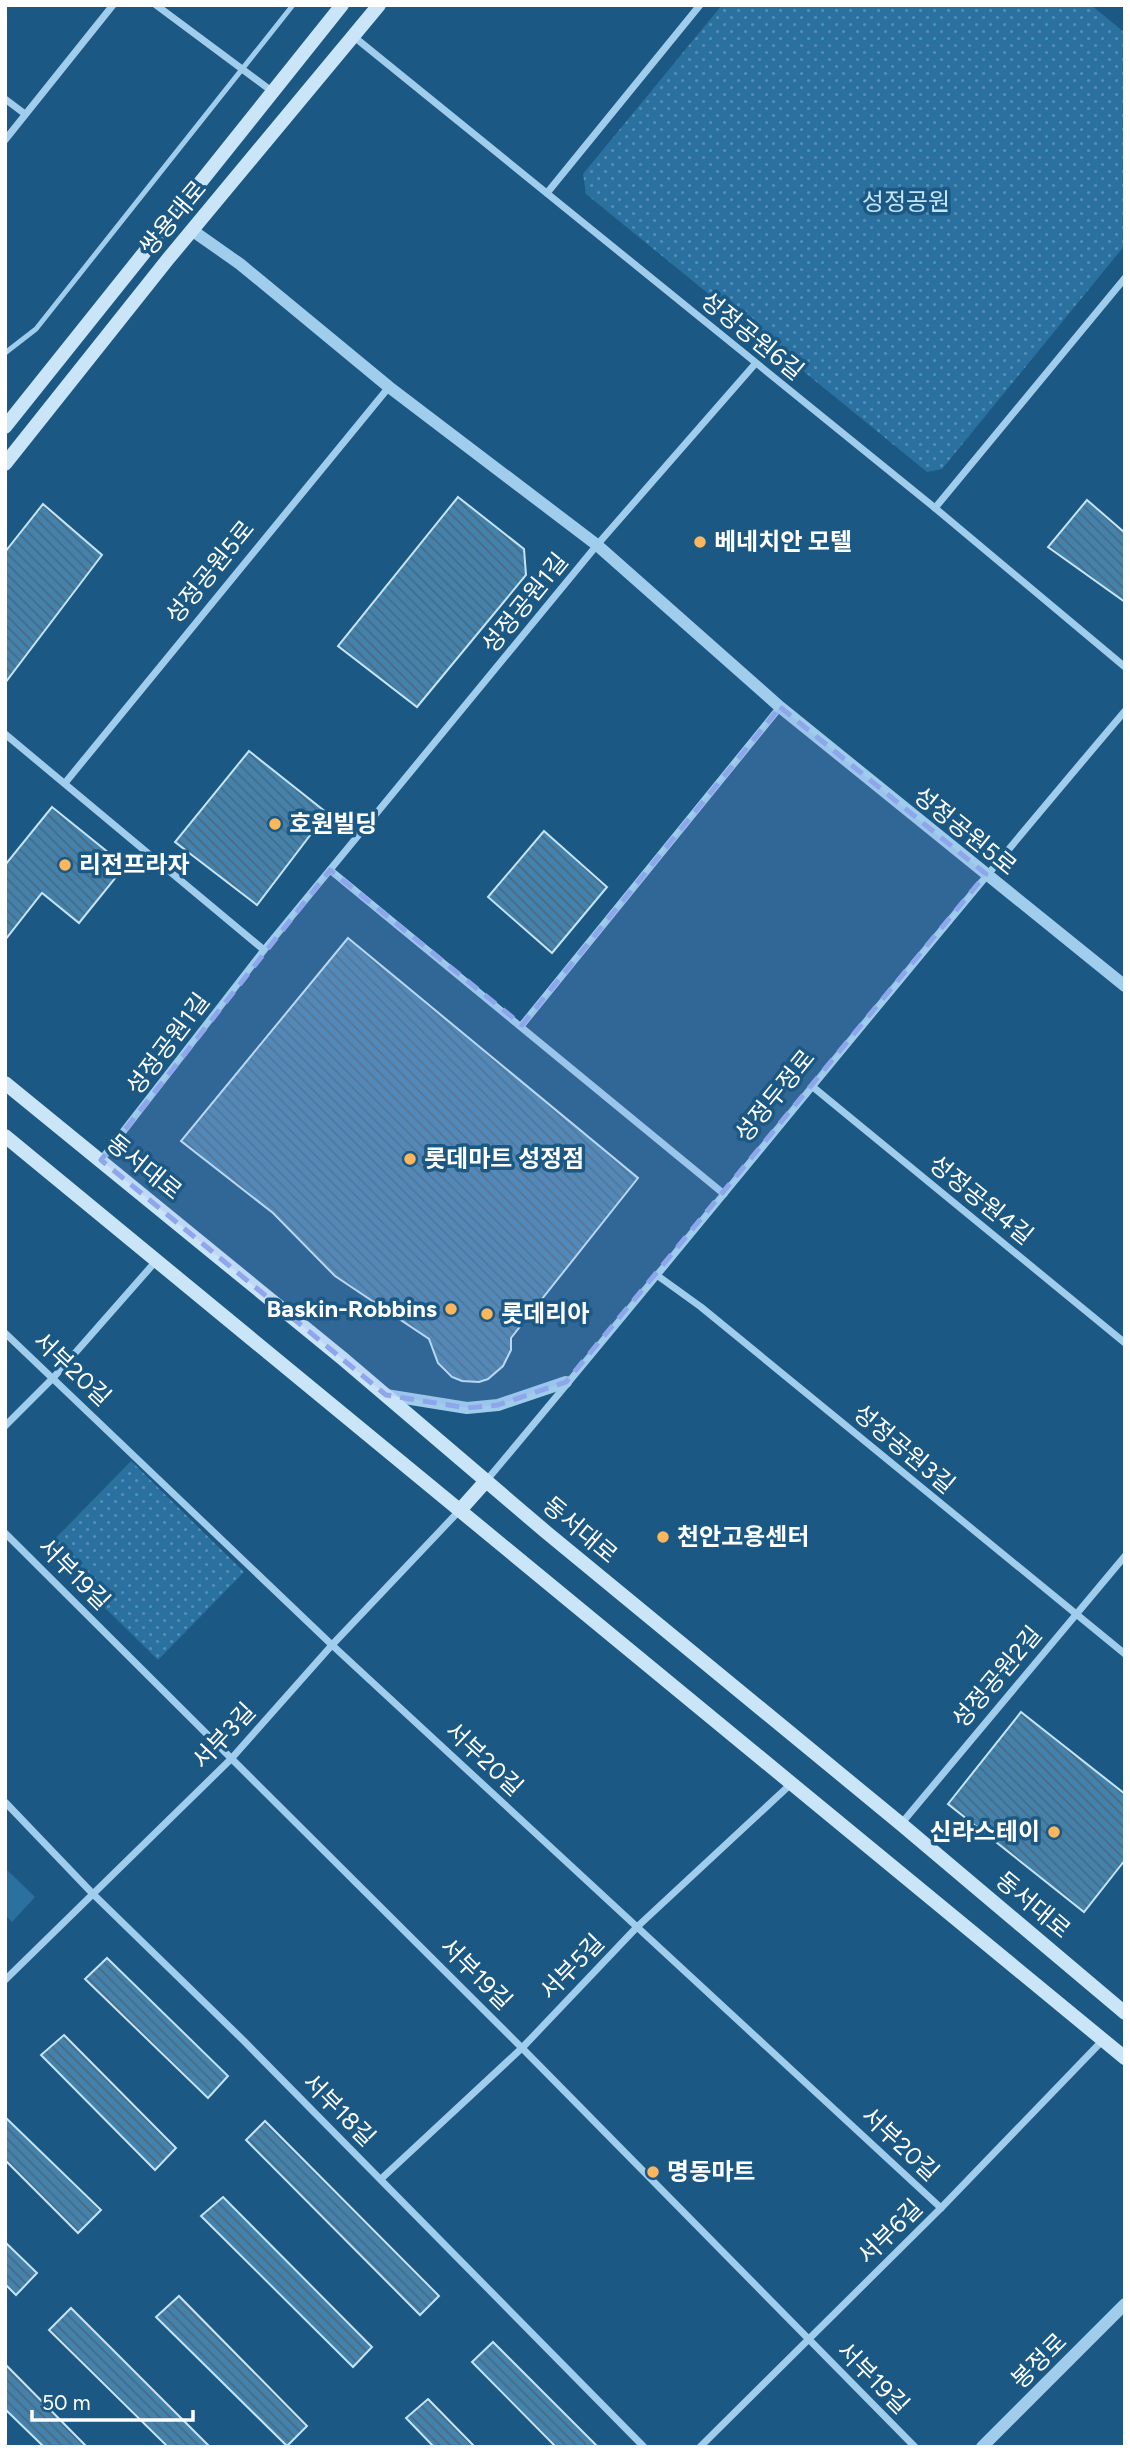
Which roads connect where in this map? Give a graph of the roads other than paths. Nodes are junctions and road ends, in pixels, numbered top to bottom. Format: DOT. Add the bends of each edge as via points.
graph roads {
  1 [pos="113,5"];
  2 [pos="156,5"];
  3 [pos="293,5"];
  4 [pos="342,5"];
  5 [pos="379,5"];
  6 [pos="700,5"];
  7 [pos="353,36"];
  8 [pos="243,69"];
  9 [pos="273,92"];
  10 [pos="5,99"];
  11 [pos="25,114"];
  12 [pos="5,140"];
  13 [pos="547,193"];
  14 [pos="192,231"];
  15 [pos="1125,278"];
  16 [pos="5,354"];
  17 [pos="755,364"];
  18 [pos="389,387"];
  19 [pos="5,427"];
  20 [pos="5,464"];
  21 [pos="935,508"];
  22 [pos="597,545"];
  23 [pos="1125,667"];
  24 [pos="780,707"];
  25 [pos="1125,711"];
  26 [pos="5,734"];
  27 [pos="65,783"];
  28 [pos="330,870"];
  29 [pos="986,874"];
  30 [pos="264,950"];
  31 [pos="1125,986"];
  32 [pos="522,1025"];
  33 [pos="5,1083"];
  34 [pos="813,1087"];
  35 [pos="5,1136"];
  36 [pos="101,1160"];
  37 [pos="724,1194"];
  38 [pos="157,1260"];
  39 [pos="658,1276"];
  40 [pos="5,1333"];
  41 [pos="1125,1343"];
  42 [pos="54,1377"];
  43 [pos="566,1382"];
  44 [pos="386,1395"];
  45 [pos="5,1426"];
  46 [pos="486,1481"];
  47 [pos="460,1509"];
  48 [pos="5,1533"];
  49 [pos="1125,1556"];
  50 [pos="1076,1614"];
  51 [pos="332,1645"];
  52 [pos="1125,1654"];
  53 [pos="232,1759"];
  54 [pos="792,1783"];
  55 [pos="5,1802"];
  56 [pos="901,1824"];
  57 [pos="93,1894"];
  58 [pos="637,1927"];
  59 [pos="5,1980"];
  60 [pos="1125,2013"];
  61 [pos="1103,2040"];
  62 [pos="522,2048"];
  63 [pos="1125,2058"];
  64 [pos="381,2179"];
  65 [pos="941,2208"];
  66 [pos="1125,2304"];
  67 [pos="808,2341"];
  68 [pos="644,2447"];
  69 [pos="700,2447"];
  70 [pos="915,2447"];
  71 [pos="982,2447"];
  1 -- 11 [label="street"];
  2 -- 8 [label="street"];
  3 -- 8 [label="lane"];
  4 -- 9 [label="main road, 쌍용대로"];
  5 -- 7 [label="main road, 쌍용대로"];
  6 -- 13 [label="street"];
  7 -- 13 [label="street, 성정공원6길"];
  7 -- 14 [label="main road, 쌍용대로"];
  8 -- 9 [label="street"];
  8 -- 16 [label="lane" via="36,329"];
  9 -- 19 [label="main road, 쌍용대로"];
  10 -- 11 [label="street"];
  11 -- 12 [label="street"];
  13 -- 17 [label="street, 성정공원6길"];
  14 -- 18 [label="street, 성정공원5로" via="240,264"];
  14 -- 20 [label="main road, 쌍용대로"];
  15 -- 21 [label="street"];
  17 -- 21 [label="street, 성정공원6길"];
  17 -- 22 [label="street, 성정공원1길"];
  18 -- 22 [label="street, 성정공원5로"];
  18 -- 27 [label="street, 성정공원5로"];
  21 -- 23 [label="street, 성정공원6길"];
  22 -- 24 [label="street, 성정공원5로"];
  22 -- 28 [label="street, 성정공원1길"];
  24 -- 29 [label="street, 성정공원5로"];
  24 -- 32 [label="street"];
  25 -- 29 [label="street, 성정두정로"];
  26 -- 27 [label="street"];
  27 -- 30 [label="street"];
  28 -- 30 [label="street, 성정공원1길"];
  28 -- 32 [label="street"];
  29 -- 31 [label="street, 성정공원5로"];
  29 -- 34 [label="street, 성정두정로"];
  30 -- 36 [label="street, 성정공원1길"];
  32 -- 37 [label="street"];
  33 -- 36 [label="main road, 동서대로"];
  34 -- 37 [label="street, 성정두정로"];
  34 -- 41 [label="street, 성정공원4길"];
  35 -- 38 [label="main road"];
  36 -- 44 [label="main road, 동서대로"];
  37 -- 39 [label="street, 성정두정로"];
  38 -- 42 [label="street"];
  38 -- 47 [label="main road"];
  39 -- 43 [label="street, 성정두정로"];
  39 -- 50 [label="street, 성정공원3길"];
  40 -- 42 [label="street, 서부20길"];
  42 -- 45 [label="street"];
  42 -- 51 [label="street, 서부20길"];
  43 -- 44 [label="street" via="498,1405 467,1408"];
  43 -- 46 [label="street, 성정두정로"];
  44 -- 46 [label="main road, 동서대로"];
  46 -- 47 [label="main road, 성정두정로"];
  46 -- 56 [label="main road, 동서대로"];
  47 -- 51 [label="street, 서부3길"];
  47 -- 54 [label="main road"];
  48 -- 53 [label="street, 서부19길"];
  49 -- 50 [label="street, 성정공원2길"];
  50 -- 52 [label="street, 성정공원3길"];
  50 -- 56 [label="street, 성정공원2길"];
  51 -- 53 [label="street, 서부3길"];
  51 -- 58 [label="street, 서부20길"];
  53 -- 57 [label="street, 서부3길"];
  53 -- 62 [label="street, 서부19길"];
  54 -- 58 [label="street, 서부5길"];
  54 -- 61 [label="main road"];
  55 -- 57 [label="street, 서부18길"];
  56 -- 60 [label="main road, 동서대로"];
  57 -- 59 [label="street, 서부3길"];
  57 -- 64 [label="street, 서부18길"];
  58 -- 62 [label="street, 서부5길"];
  58 -- 65 [label="street, 서부20길"];
  61 -- 63 [label="main road"];
  61 -- 65 [label="street, 서부6길"];
  62 -- 64 [label="street, 서부5길"];
  62 -- 67 [label="street, 서부19길"];
  64 -- 68 [label="street, 서부18길"];
  65 -- 67 [label="street, 서부6길"];
  66 -- 71 [label="street, 봉정로"];
  67 -- 69 [label="street, 서부6길"];
  67 -- 70 [label="street, 서부19길"];
}
